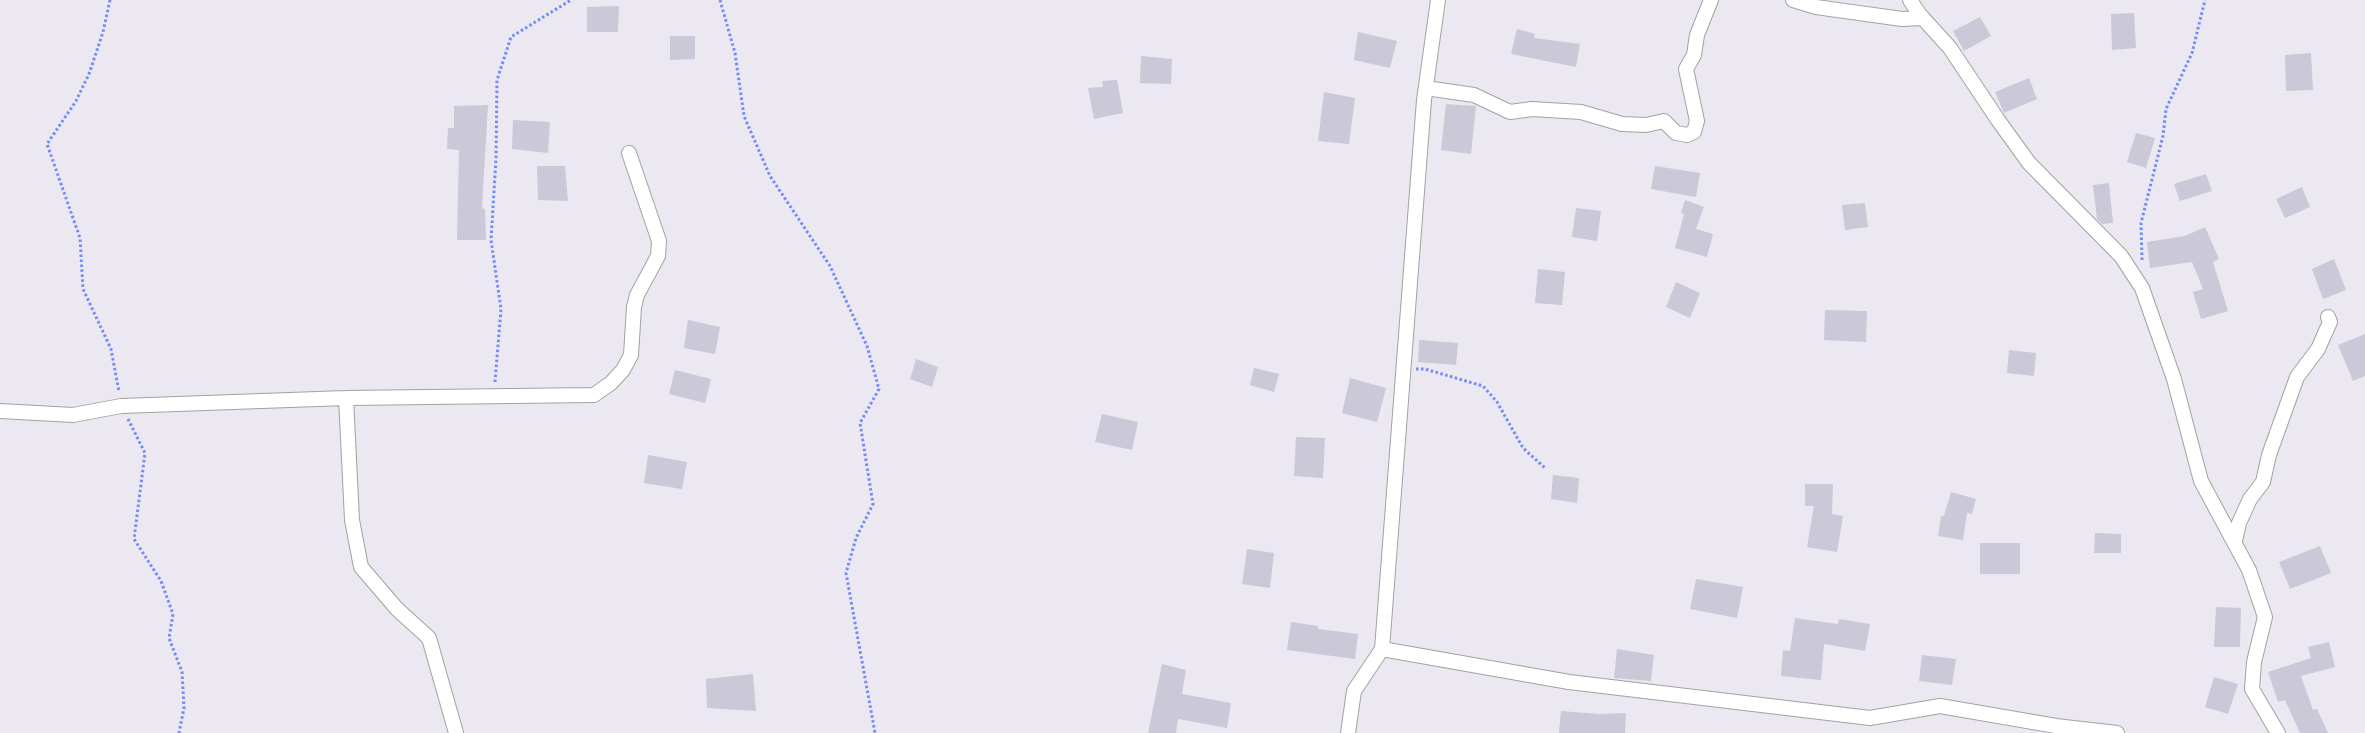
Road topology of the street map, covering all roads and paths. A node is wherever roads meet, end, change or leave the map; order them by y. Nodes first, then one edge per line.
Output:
1 (110, 0) edge
2 (571, 0) edge
3 (720, 0) edge
4 (1438, 0) edge
5 (1711, 0) edge
6 (1793, 0) edge
7 (1910, 0) edge
8 (2205, 0) edge
9 (1923, 18) junction
10 (1426, 88) junction
11 (629, 153) dead end
12 (2142, 288) junction
13 (2328, 317) dead end
14 (1403, 370) junction
15 (493, 397) junction
16 (346, 398) junction
17 (121, 406) junction
18 (0, 411) edge
19 (1545, 468) dead end
20 (2235, 541) junction
21 (1382, 649) junction
22 (179, 733) edge
23 (456, 733) edge
24 (875, 733) edge
25 (1348, 733) edge
26 (2117, 733) edge
27 (2278, 733) edge

1 - 17 path
2 - 15 path
3 - 24 path
4 - 10 street
5 - 10 street
6 - 9 street
7 - 9 street
8 - 12 path
9 - 12 street
10 - 14 street
11 - 15 street
12 - 20 street
13 - 20 street
14 - 19 path
14 - 21 street
15 - 16 street
16 - 17 street
16 - 23 street
17 - 18 street
17 - 22 path
20 - 27 street
21 - 25 street
21 - 26 street

